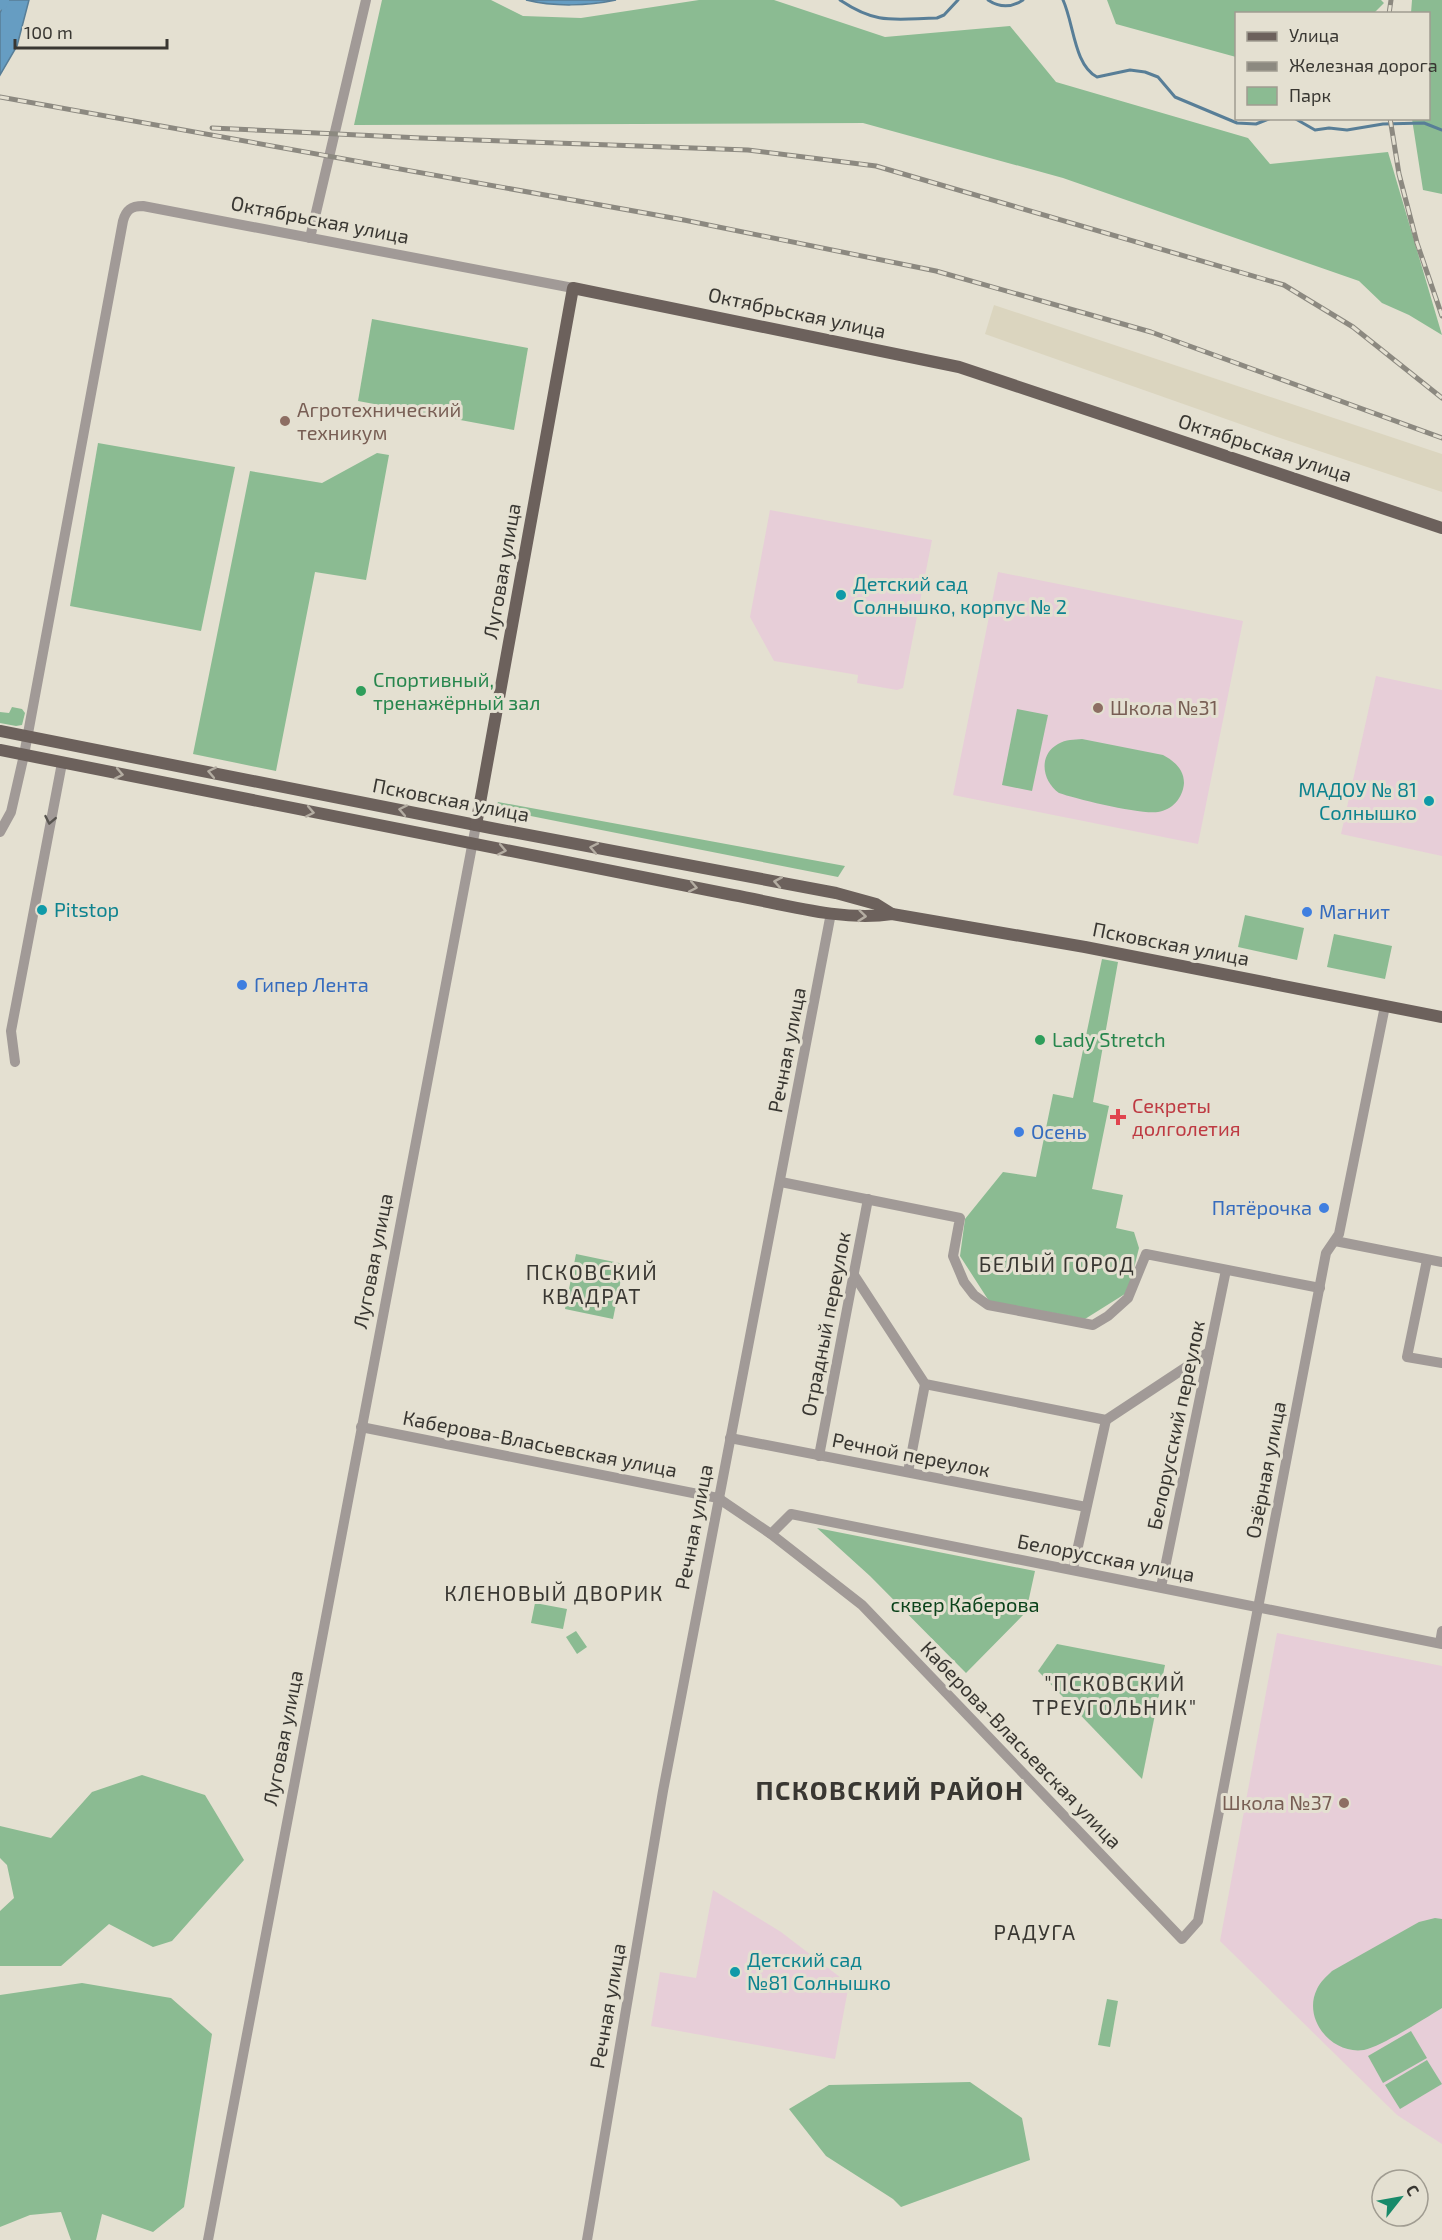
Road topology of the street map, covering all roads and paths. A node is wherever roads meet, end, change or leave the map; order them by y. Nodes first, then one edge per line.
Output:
1 (366, 0) edge
2 (310, 238) junction
3 (573, 288) junction
4 (1442, 528) edge
5 (0, 731) edge
6 (28, 736) junction
7 (0, 750) edge
8 (24, 755) junction
9 (62, 762) junction
10 (476, 825) junction
11 (0, 832) edge
12 (472, 844) junction
13 (739, 875) junction
14 (733, 895) junction
15 (831, 913) junction
16 (892, 914) junction
17 (1385, 1006) junction
18 (1442, 1017) edge
19 (15, 1062) dead end
20 (781, 1182) junction
21 (868, 1199) junction
22 (1335, 1241) junction
23 (1427, 1260) junction
24 (1442, 1262) edge
25 (1226, 1270) junction
26 (854, 1275) junction
27 (1320, 1288) junction
28 (1209, 1352) junction
29 (1442, 1363) edge
30 (925, 1384) junction
31 (1106, 1420) junction
32 (361, 1427) junction
33 (730, 1438) junction
34 (819, 1455) junction
35 (908, 1472) junction
36 (718, 1498) junction
37 (1086, 1507) junction
38 (771, 1534) junction
39 (1073, 1569) junction
40 (1161, 1587) junction
41 (1258, 1607) junction
42 (1442, 1631) edge
43 (1441, 1643) edge
44 (1182, 1939) joint
45 (208, 2240) edge
46 (587, 2240) edge

1 - 2 street
2 - 3 street, Октябрьская улица
2 - 6 street, Октябрьская улица
3 - 4 main road, Октябрьская улица
3 - 10 main road, Луговая улица
5 - 6 main road, Псковская улица
6 - 8 street
10 -> 6 main road, Псковская улица
7 - 8 main road, Псковская улица
8 - 9 main road, Псковская улица
8 - 11 street
9 -> 12 main road, Псковская улица
9 -> 19 street
10 - 12 street, Луговая улица
13 -> 10 main road, Псковская улица
12 -> 14 main road, Псковская улица
12 - 32 street, Луговая улица
13 - 14 main road
16 -> 13 main road, Псковская улица
14 - 15 main road, Псковская улица
15 -> 16 main road, Псковская улица
15 - 20 street, Речная улица
16 - 17 main road, Псковская улица
17 - 18 main road, Псковская улица
17 - 22 street, Озёрная улица
20 - 21 street
20 - 33 street, Речная улица
21 - 25 street
21 - 26 street, Отрадный переулок
22 - 23 street
22 - 27 street, Озёрная улица
23 - 24 street
23 - 29 street
25 - 27 street
25 - 28 street, Белорусский переулок
26 - 30 street
26 - 34 street, Отрадный переулок
27 - 41 street, Озёрная улица
28 - 31 street
28 - 40 street, Белорусский переулок
30 - 31 street
30 - 35 street
31 - 37 street
32 - 36 street, Каберова-Власьевская улица
32 - 45 street, Луговая улица
33 - 34 street, Речной переулок
33 - 36 street, Речная улица
34 - 35 street, Речной переулок
35 - 37 street, Речной переулок
36 - 38 street, Каберова-Власьевская улица
36 - 46 street, Речная улица
37 - 39 street
38 - 39 street, Белорусская улица
38 - 44 street, Каберова-Власьевская улица
39 - 40 street, Белорусская улица
40 - 41 street, Белорусская улица
41 - 43 street, Белорусская улица
41 - 44 street, Озёрная улица
42 - 43 street

